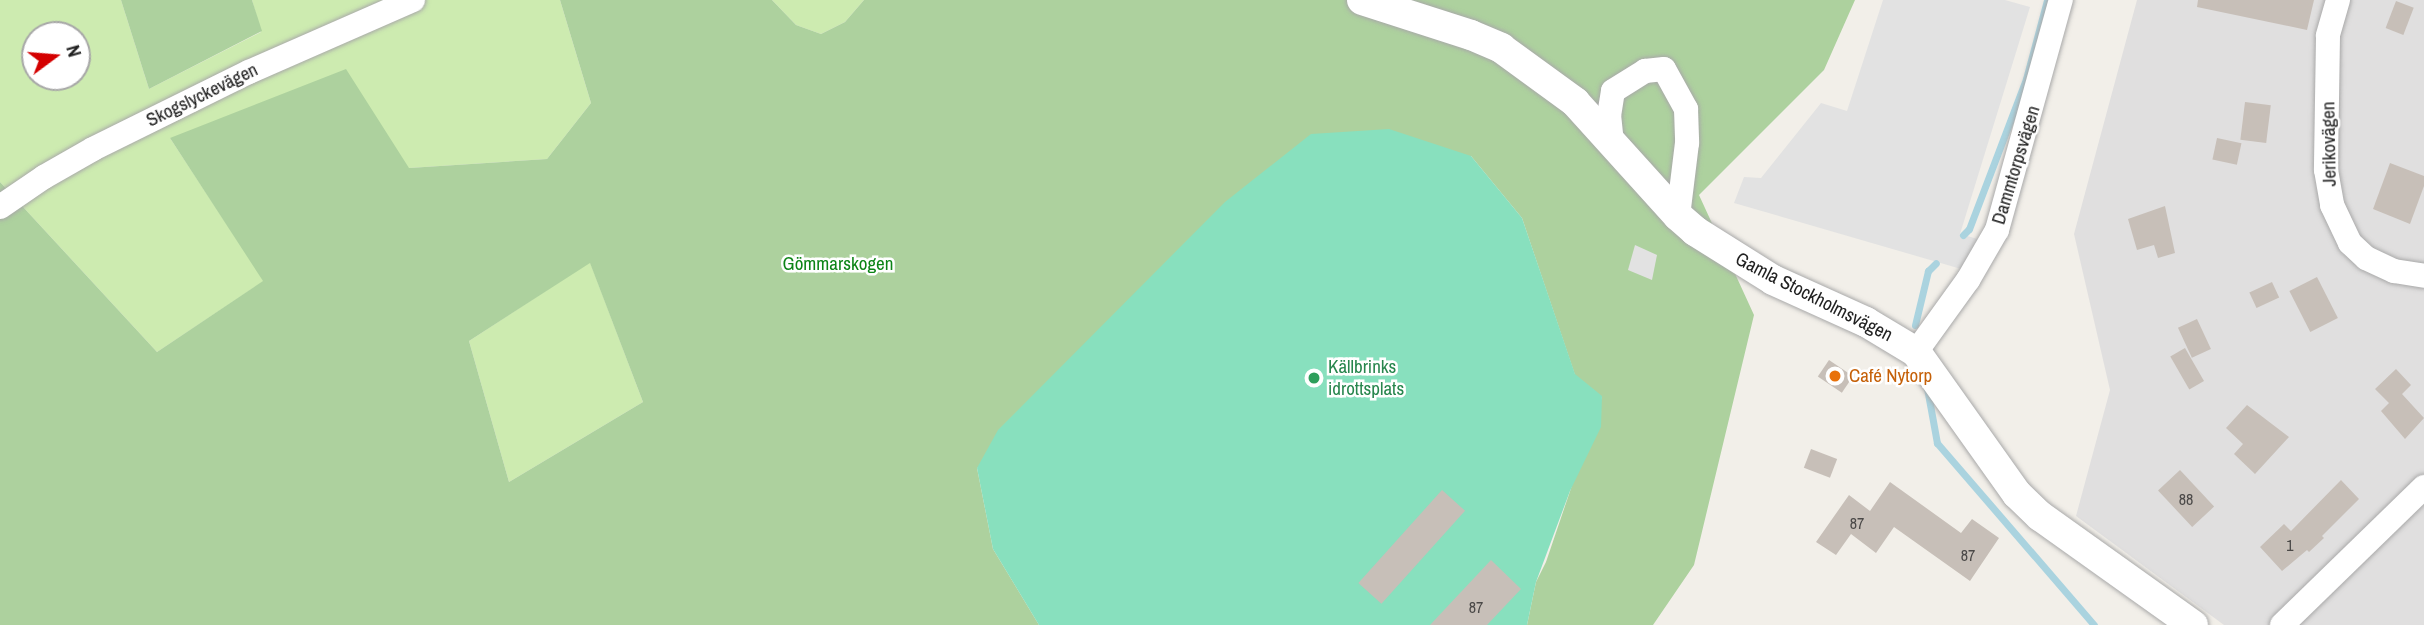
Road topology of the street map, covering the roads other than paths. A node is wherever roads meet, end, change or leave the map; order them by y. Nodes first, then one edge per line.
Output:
1 (413, 0) edge
2 (1362, 0) edge
3 (2061, 0) edge
4 (2339, 0) edge
5 (1612, 143) junction
6 (0, 207) edge
7 (1678, 216) junction
8 (2424, 276) edge
9 (1916, 352) junction
10 (2424, 487) edge
11 (2193, 625) edge
12 (2282, 625) edge

1 - 6 street, Skogslyckevägen
2 - 5 street, Gamla Stockholmsvägen
3 - 9 street, Dammtorpsvägen
4 - 8 street, Jerikovägen
5 - 7 street, Gamla Stockholmsvägen
5 - 7 street
7 - 9 street, Gamla Stockholmsvägen
9 - 11 street, Gamla Stockholmsvägen
10 - 12 street

